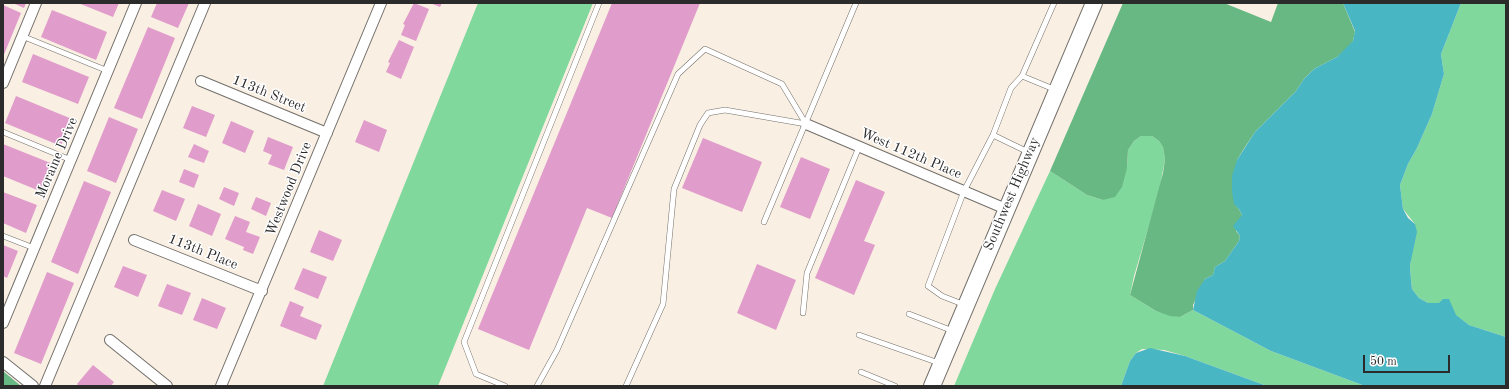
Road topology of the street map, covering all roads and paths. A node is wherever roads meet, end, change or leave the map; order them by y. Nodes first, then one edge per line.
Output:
1 (36, 3) edge
2 (136, 3) edge
3 (205, 3) edge
4 (381, 3) edge
5 (599, 3) edge
6 (856, 3) edge
7 (1054, 3) edge
8 (1094, 3) edge
9 (22, 36) junction
10 (108, 71) junction
11 (1022, 76) junction
12 (201, 81) dead end
13 (3, 83) edge
14 (1056, 90) junction
15 (806, 124) junction
16 (3, 132) edge
17 (327, 133) junction
18 (993, 135) junction
19 (859, 147) junction
20 (1030, 153) junction
21 (71, 160) junction
22 (964, 191) junction
23 (1006, 209) junction
24 (764, 222) dead end
25 (3, 236) edge
26 (134, 240) dead end
27 (34, 248) junction
28 (262, 291) junction
29 (966, 305) junction
30 (802, 313) dead end
31 (909, 314) dead end
32 (3, 323) edge
33 (955, 331) junction
34 (859, 335) dead end
35 (110, 340) dead end
36 (3, 362) edge
37 (941, 364) junction
38 (861, 372) dead end
39 (501, 385) edge
40 (32, 386) edge
41 (45, 386) edge
42 (167, 386) edge
43 (221, 386) edge
44 (537, 386) edge
45 (626, 386) edge
46 (895, 386) edge
47 (932, 386) edge

1 - 9 street
2 - 10 street, Moraine Drive
3 - 41 street
4 - 17 street, Westwood Drive
5 - 39 lane
6 - 15 lane
7 - 11 lane
8 - 14 main road, Southwest Highway
9 - 10 lane
9 - 13 street
10 - 21 street, Moraine Drive
11 - 14 lane
11 - 18 lane
12 - 17 street, 113th Street
14 - 20 main road, Southwest Highway
15 - 19 street, West 112th Place
15 - 24 lane
15 - 44 lane
15 - 45 lane
16 - 21 lane
17 - 28 street, Westwood Drive
18 - 20 lane
18 - 22 lane
19 - 22 street, West 112th Place
19 - 30 lane
20 - 23 main road, Southwest Highway
21 - 27 street, Moraine Drive
22 - 23 street, West 112th Place
22 - 29 lane
23 - 29 main road, Southwest Highway
25 - 27 lane
26 - 28 street, 113th Place
27 - 32 street, Moraine Drive
28 - 43 street, Westwood Drive
29 - 33 main road, Southwest Highway
31 - 33 lane
33 - 37 main road, Southwest Highway
34 - 37 lane
35 - 42 street
36 - 40 street
37 - 47 main road, Southwest Highway
38 - 46 lane

